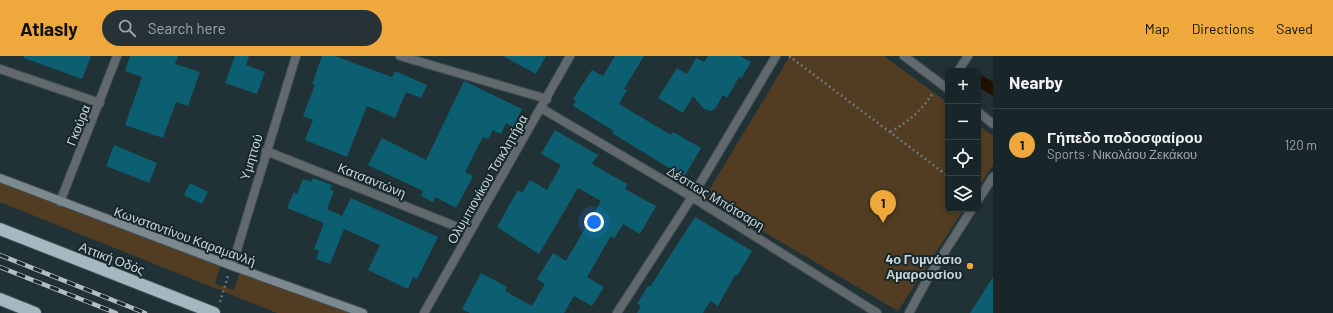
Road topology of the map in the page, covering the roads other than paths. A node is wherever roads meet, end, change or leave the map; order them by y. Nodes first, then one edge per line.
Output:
1 (117, 56) edge
2 (296, 56) edge
3 (400, 56) edge
4 (570, 56) edge
5 (776, 56) edge
6 (904, 56) edge
7 (968, 56) edge
8 (0, 68) edge
9 (960, 68) edge
10 (945, 86) edge
11 (546, 99) junction
12 (100, 103) junction
13 (541, 108) junction
14 (981, 114) edge
15 (993, 124) edge
16 (266, 151) junction
17 (993, 177) edge
18 (0, 178) edge
19 (981, 195) edge
20 (692, 197) junction
21 (60, 202) junction
22 (970, 212) edge
23 (0, 229) edge
24 (470, 232) junction
25 (232, 266) junction
26 (0, 299) edge
27 (35, 313) edge
28 (214, 313) edge
29 (363, 313) edge
30 (424, 313) edge
31 (617, 313) edge
32 (876, 313) edge
33 (909, 313) edge

1 - 12 street, Γκούρα
2 - 16 street, Υμηττού
3 - 11 street
4 - 11 street, Ολυμπιονίκου Τσικλητήρα
5 - 20 street
6 - 10 street
7 - 9 street
8 - 12 street
11 - 13 street, Ολυμπιονίκου Τσικλητήρα
12 - 21 street, Γκούρα
13 - 20 street, Δέσπως Μπότσαρη
13 - 24 street, Ολυμπιονίκου Τσικλητήρα
14 - 15 street
16 - 24 street, Κατσαντώνη
16 - 25 street, Υμηττού
17 - 19 street
18 - 21 street, Κωνσταντίνου Καραμανλή
20 - 31 street
20 - 32 street, Δέσπως Μπότσαρη
21 - 25 street, Κωνσταντίνου Καραμανλή
22 - 33 street
23 - 28 highway, Αττική Οδός
24 - 30 street, Ολυμπιονίκου Τσικλητήρα
25 - 29 street, Κωνσταντίνου Καραμανλή
26 - 27 highway

